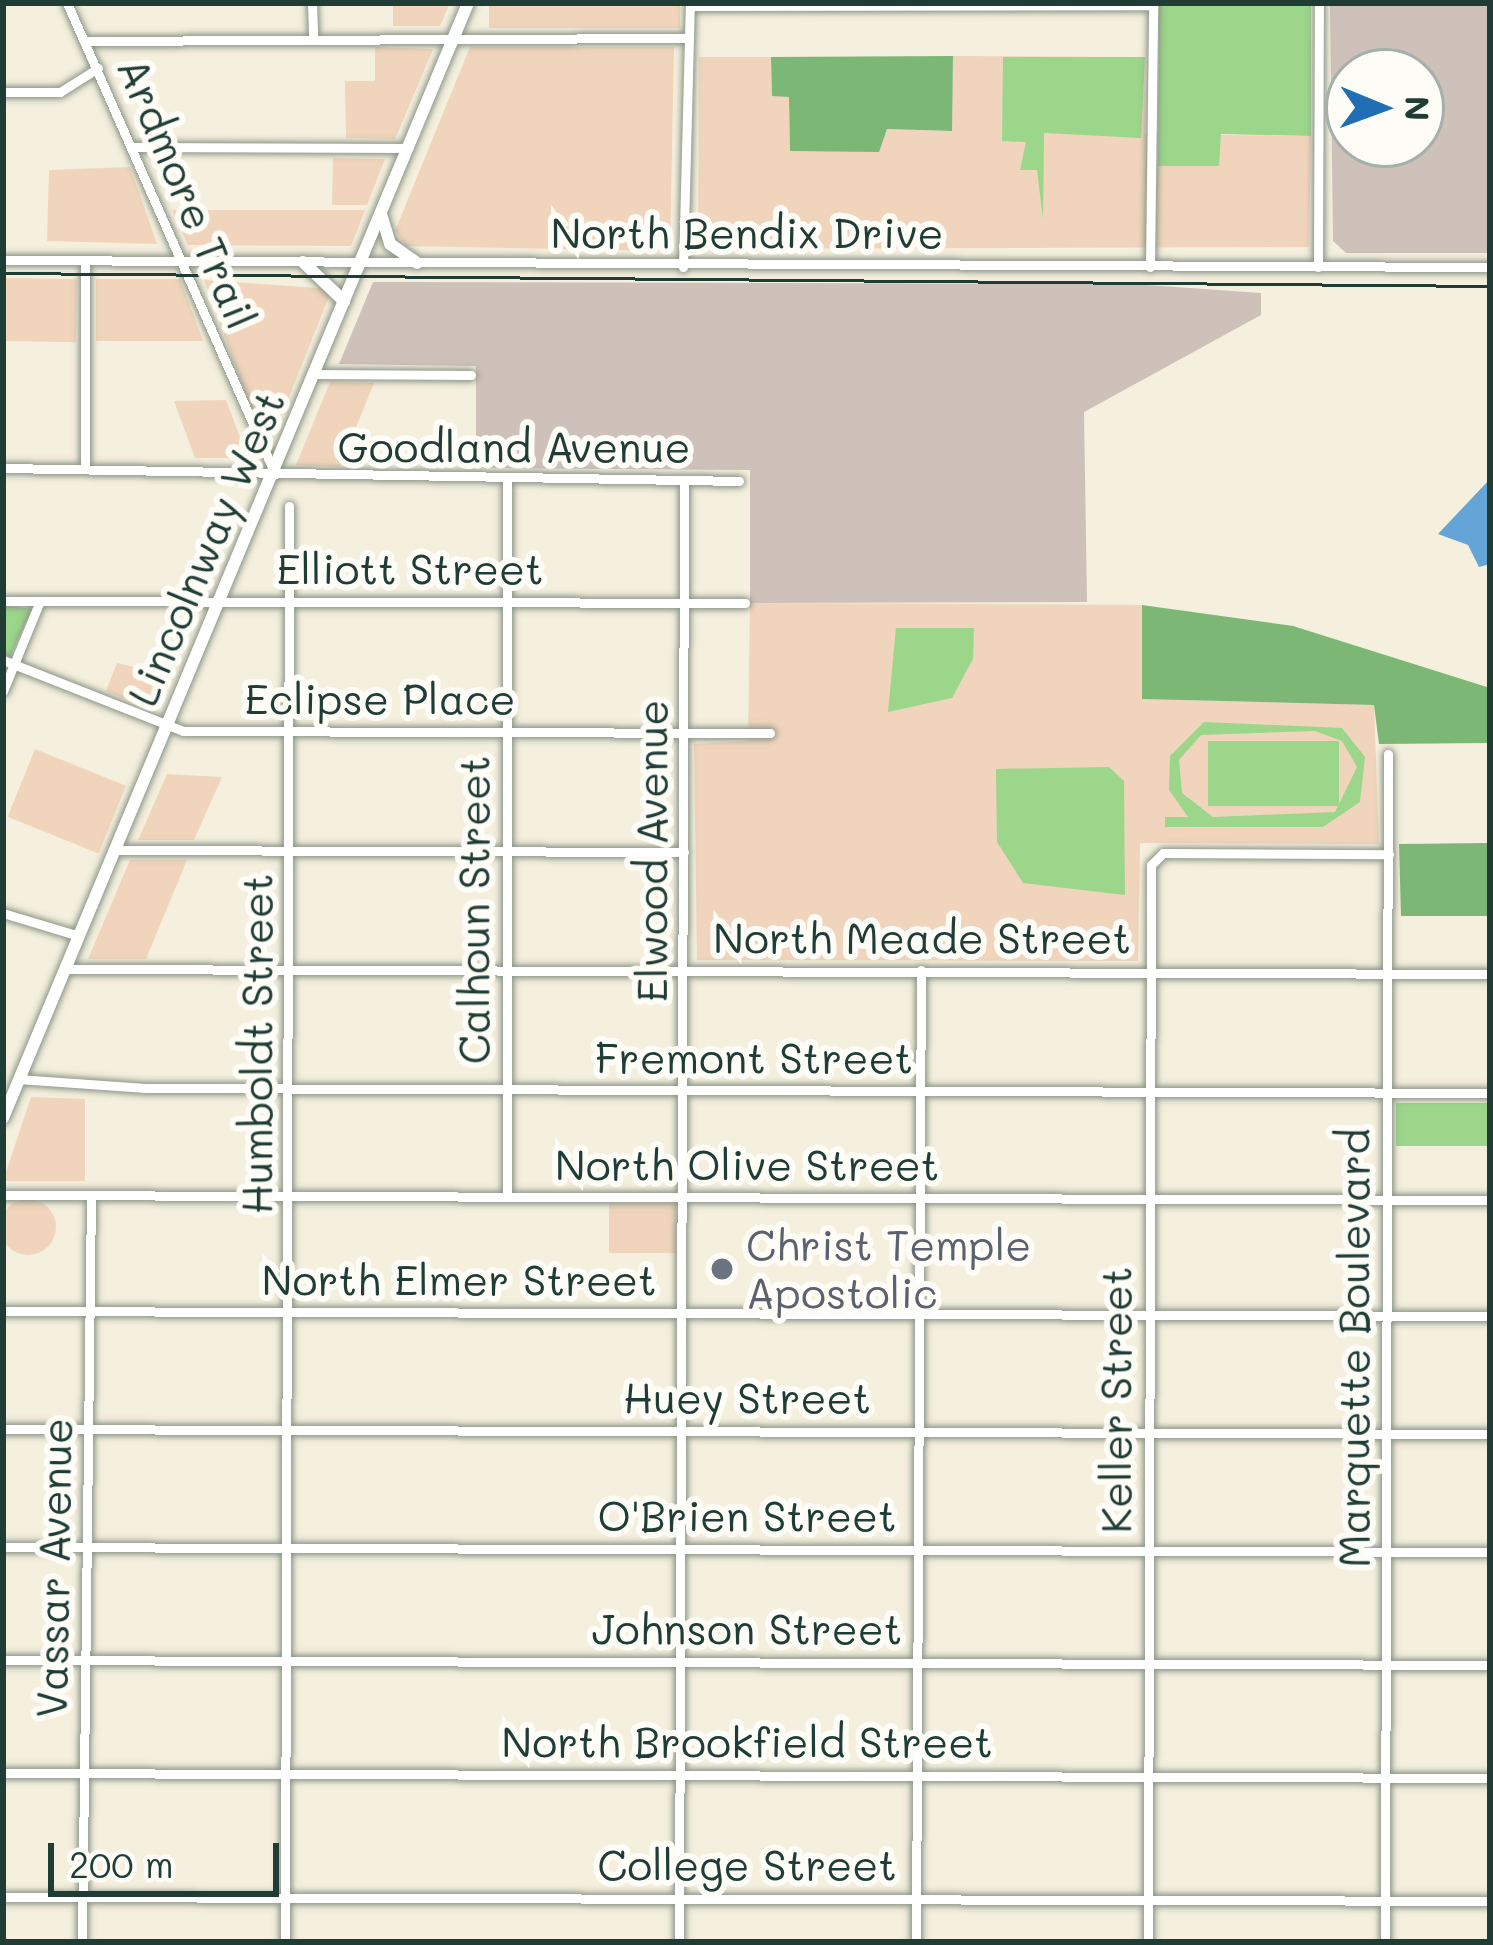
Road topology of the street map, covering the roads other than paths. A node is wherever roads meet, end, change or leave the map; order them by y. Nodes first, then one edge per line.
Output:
1 (68, 3) edge
2 (312, 3) edge
3 (467, 3) edge
4 (1319, 3) edge
5 (690, 4) edge
6 (1153, 4) edge
7 (313, 36) junction
8 (453, 38) junction
9 (688, 38) junction
10 (85, 41) junction
11 (98, 68) junction
12 (3, 92) edge
13 (134, 148) junction
14 (408, 148) junction
15 (381, 213) junction
16 (3, 260) edge
17 (85, 260) junction
18 (183, 261) junction
19 (303, 262) junction
20 (360, 263) junction
21 (417, 263) junction
22 (683, 267) junction
23 (1150, 267) junction
24 (1318, 267) junction
25 (1490, 267) edge
26 (345, 302) junction
27 (315, 374) junction
28 (471, 375) dead end
29 (3, 468) edge
30 (85, 468) junction
31 (274, 474) junction
32 (507, 480) junction
33 (684, 481) junction
34 (739, 481) dead end
35 (290, 506) dead end
36 (3, 601) edge
37 (40, 601) junction
38 (290, 601) junction
39 (218, 602) junction
40 (507, 602) junction
41 (684, 603) junction
42 (745, 603) dead end
43 (8, 662) edge
44 (3, 691) edge
45 (166, 727) junction
46 (290, 731) junction
47 (507, 732) junction
48 (684, 732) junction
49 (770, 733) dead end
50 (1388, 754) dead end
51 (115, 850) junction
52 (290, 851) junction
53 (507, 852) junction
54 (684, 852) junction
55 (1389, 854) junction
56 (3, 913) edge
57 (79, 936) junction
58 (66, 969) junction
59 (921, 970) junction
60 (289, 971) junction
61 (684, 971) junction
62 (507, 972) junction
63 (1149, 972) junction
64 (1388, 974) junction
65 (1490, 974) edge
66 (19, 1078) junction
67 (289, 1088) junction
68 (507, 1089) junction
69 (685, 1090) junction
70 (920, 1091) junction
71 (1149, 1092) junction
72 (1388, 1093) junction
73 (1490, 1093) edge
74 (3, 1118) edge
75 (3, 1196) edge
76 (91, 1196) junction
77 (289, 1196) junction
78 (507, 1197) junction
79 (685, 1197) junction
80 (921, 1198) junction
81 (1149, 1199) junction
82 (1387, 1200) junction
83 (1490, 1200) edge
84 (3, 1311) edge
85 (91, 1311) junction
86 (289, 1312) junction
87 (683, 1314) junction
88 (921, 1314) junction
89 (1149, 1315) junction
90 (1386, 1316) junction
91 (1490, 1316) edge
92 (3, 1429) edge
93 (90, 1429) junction
94 (290, 1430) junction
95 (682, 1432) junction
96 (920, 1432) junction
97 (1149, 1433) junction
98 (1387, 1434) junction
99 (1490, 1434) edge
100 (3, 1547) edge
101 (88, 1547) junction
102 (288, 1548) junction
103 (681, 1549) junction
104 (920, 1549) junction
105 (1148, 1551) junction
106 (1386, 1552) junction
107 (1490, 1552) edge
108 (3, 1660) edge
109 (85, 1660) junction
110 (287, 1661) junction
111 (681, 1661) junction
112 (919, 1663) junction
113 (1149, 1664) junction
114 (1386, 1665) junction
115 (1490, 1665) edge
116 (3, 1773) edge
117 (83, 1774) junction
118 (286, 1774) junction
119 (681, 1774) junction
120 (917, 1776) junction
121 (1149, 1777) junction
122 (1386, 1778) junction
123 (1490, 1778) edge
124 (3, 1897) edge
125 (82, 1897) junction
126 (286, 1897) junction
127 (680, 1898) junction
128 (917, 1899) junction
129 (1148, 1900) junction
130 (1384, 1901) junction
131 (1490, 1901) edge
132 (82, 1942) edge
133 (285, 1942) edge
134 (680, 1942) edge
135 (916, 1942) edge
136 (1148, 1942) edge
137 (1384, 1942) edge

1 - 10 street, Ardmore Trail
2 - 7 street
3 - 8 main road, Lincolnway West
4 - 24 street
5 - 6 street
5 - 9 street
6 - 23 street
7 - 8 street
7 - 10 street
8 - 9 street
8 - 14 main road, Lincolnway West
9 - 22 street
10 - 11 street, Ardmore Trail
11 - 12 street
11 - 13 street, Ardmore Trail
13 - 14 street
13 - 18 street, Ardmore Trail
14 - 15 main road, Lincolnway West
15 - 20 main road, Lincolnway West
15 - 21 main road
16 - 17 street, North Bendix Drive
17 - 18 street, North Bendix Drive
17 - 30 street
18 - 19 street, North Bendix Drive
18 - 31 street, Ardmore Trail
19 - 20 street, North Bendix Drive
19 - 26 main road
20 - 21 street, North Bendix Drive
20 - 26 main road, Lincolnway West
21 - 22 street, North Bendix Drive
22 - 23 street, North Bendix Drive
23 - 24 street, North Bendix Drive
24 - 25 street, North Bendix Drive
26 - 27 main road, Lincolnway West
27 - 28 street
27 - 31 main road, Lincolnway West
29 - 30 street, Goodland Avenue
30 - 31 street, Goodland Avenue
31 - 32 street, Goodland Avenue
31 - 39 main road, Lincolnway West
32 - 33 street, Goodland Avenue
32 - 40 street, Calhoun Street
33 - 34 street, Goodland Avenue
33 - 41 street, Elwood Avenue
35 - 38 street, Humboldt Street
36 - 37 street, Elliott Street
37 - 39 street, Elliott Street
37 - 43 street
38 - 39 street, Elliott Street
38 - 40 street, Elliott Street
38 - 46 street, Humboldt Street
39 - 45 main road, Lincolnway West
40 - 41 street, Elliott Street
40 - 47 street, Calhoun Street
41 - 42 street, Elliott Street
41 - 48 street, Elwood Avenue
43 - 44 street
43 - 45 street, Eclipse Place
45 - 46 street, Eclipse Place
45 - 51 main road, Lincolnway West
46 - 47 street, Eclipse Place
46 - 52 street, Humboldt Street
47 - 48 street, Eclipse Place
47 - 53 street, Calhoun Street
48 - 49 street, Eclipse Place
48 - 54 street, Elwood Avenue
50 - 55 street, Marquette Boulevard
51 - 52 street
51 - 57 main road, Lincolnway West
52 - 53 street
52 - 60 street, Humboldt Street
53 - 54 street
53 - 62 street, Calhoun Street
54 - 61 street, Elwood Avenue
55 - 63 street, Keller Street
55 - 64 street, Marquette Boulevard
56 - 57 street
57 - 58 main road, Lincolnway West
58 - 60 street, North Meade Street
58 - 66 main road, Lincolnway West
59 - 61 street, North Meade Street
59 - 63 street, North Meade Street
59 - 70 street
60 - 62 street, North Meade Street
60 - 67 street, Humboldt Street
61 - 62 street, North Meade Street
61 - 69 street, Elwood Avenue
62 - 68 street, Calhoun Street
63 - 64 street, North Meade Street
63 - 71 street, Keller Street
64 - 65 street, North Meade Street
64 - 72 street, Marquette Boulevard
66 - 67 street, Fremont Street
66 - 74 main road, Lincolnway West
67 - 68 street, Fremont Street
67 - 77 street, Humboldt Street
68 - 69 street, Fremont Street
68 - 78 street, Calhoun Street
69 - 70 street, Fremont Street
69 - 79 street, Elwood Avenue
70 - 71 street, Fremont Street
70 - 80 street
71 - 72 street, Fremont Street
71 - 81 street, Keller Street
72 - 73 street, Fremont Street
72 - 82 street, Marquette Boulevard
75 - 76 street, North Olive Street
76 - 77 street, North Olive Street
76 - 85 street, Vassar Avenue
77 - 78 street, North Olive Street
77 - 86 street, Humboldt Street
78 - 79 street, North Olive Street
79 - 80 street, North Olive Street
79 - 87 street, Elwood Avenue
80 - 81 street, North Olive Street
80 - 88 street
81 - 82 street, North Olive Street
81 - 89 street, Keller Street
82 - 83 street, North Olive Street
82 - 90 street, Marquette Boulevard
84 - 85 street, North Elmer Street
85 - 86 street, North Elmer Street
85 - 93 street, Vassar Avenue
86 - 87 street, North Elmer Street
86 - 94 street, Humboldt Street
87 - 88 street, North Elmer Street
87 - 95 street, Elwood Avenue
88 - 89 street, North Elmer Street
88 - 96 street
89 - 90 street, North Elmer Street
89 - 97 street, Keller Street
90 - 91 street, North Elmer Street
90 - 98 street, Marquette Boulevard
92 - 93 street, Huey Street
93 - 94 street, Huey Street
93 - 101 street, Vassar Avenue
94 - 95 street, Huey Street
94 - 102 street, Humboldt Street
95 - 96 street, Huey Street
95 - 103 street, Elwood Avenue
96 - 97 street, Huey Street
96 - 104 street
97 - 98 street, Huey Street
97 - 105 street, Keller Street
98 - 99 street, Huey Street
98 - 106 street, Marquette Boulevard
100 - 101 street, O'Brien Street
101 - 102 street, O'Brien Street
101 - 109 street, Vassar Avenue
102 - 103 street, O'Brien Street
102 - 110 street, Humboldt Street
103 - 104 street, O'Brien Street
103 - 111 street, Elwood Avenue
104 - 105 street, O'Brien Street
104 - 112 street
105 - 106 street, O'Brien Street
105 - 113 street, Keller Street
106 - 107 street, O'Brien Street
106 - 114 street, Marquette Boulevard
108 - 109 street, Johnson Street
109 - 110 street, Johnson Street
109 - 117 street, Vassar Avenue
110 - 111 street, Johnson Street
110 - 118 street, Humboldt Street
111 - 112 street, Johnson Street
111 - 119 street, Elwood Avenue
112 - 113 street, Johnson Street
112 - 120 street
113 - 114 street, Johnson Street
113 - 121 street, Keller Street
114 - 115 street, Johnson Street
114 - 122 street, Marquette Boulevard
116 - 117 street, North Brookfield Street
117 - 118 street, North Brookfield Street
117 - 125 street, Vassar Avenue
118 - 119 street, North Brookfield Street
118 - 126 street, Humboldt Street
119 - 120 street, North Brookfield Street
119 - 127 street, Elwood Avenue
120 - 121 street, North Brookfield Street
120 - 128 street
121 - 122 street, North Brookfield Street
121 - 129 street, Keller Street
122 - 123 street, North Brookfield Street
122 - 130 street, Marquette Boulevard
124 - 125 street, College Street
125 - 126 street, College Street
125 - 132 street, Vassar Avenue
126 - 127 street, College Street
126 - 133 street, Humboldt Street
127 - 128 street, College Street
127 - 134 street, Elwood Avenue
128 - 129 street, College Street
128 - 135 street
129 - 130 street, College Street
129 - 136 street, Keller Street
130 - 131 street, College Street
130 - 137 street, Marquette Boulevard

